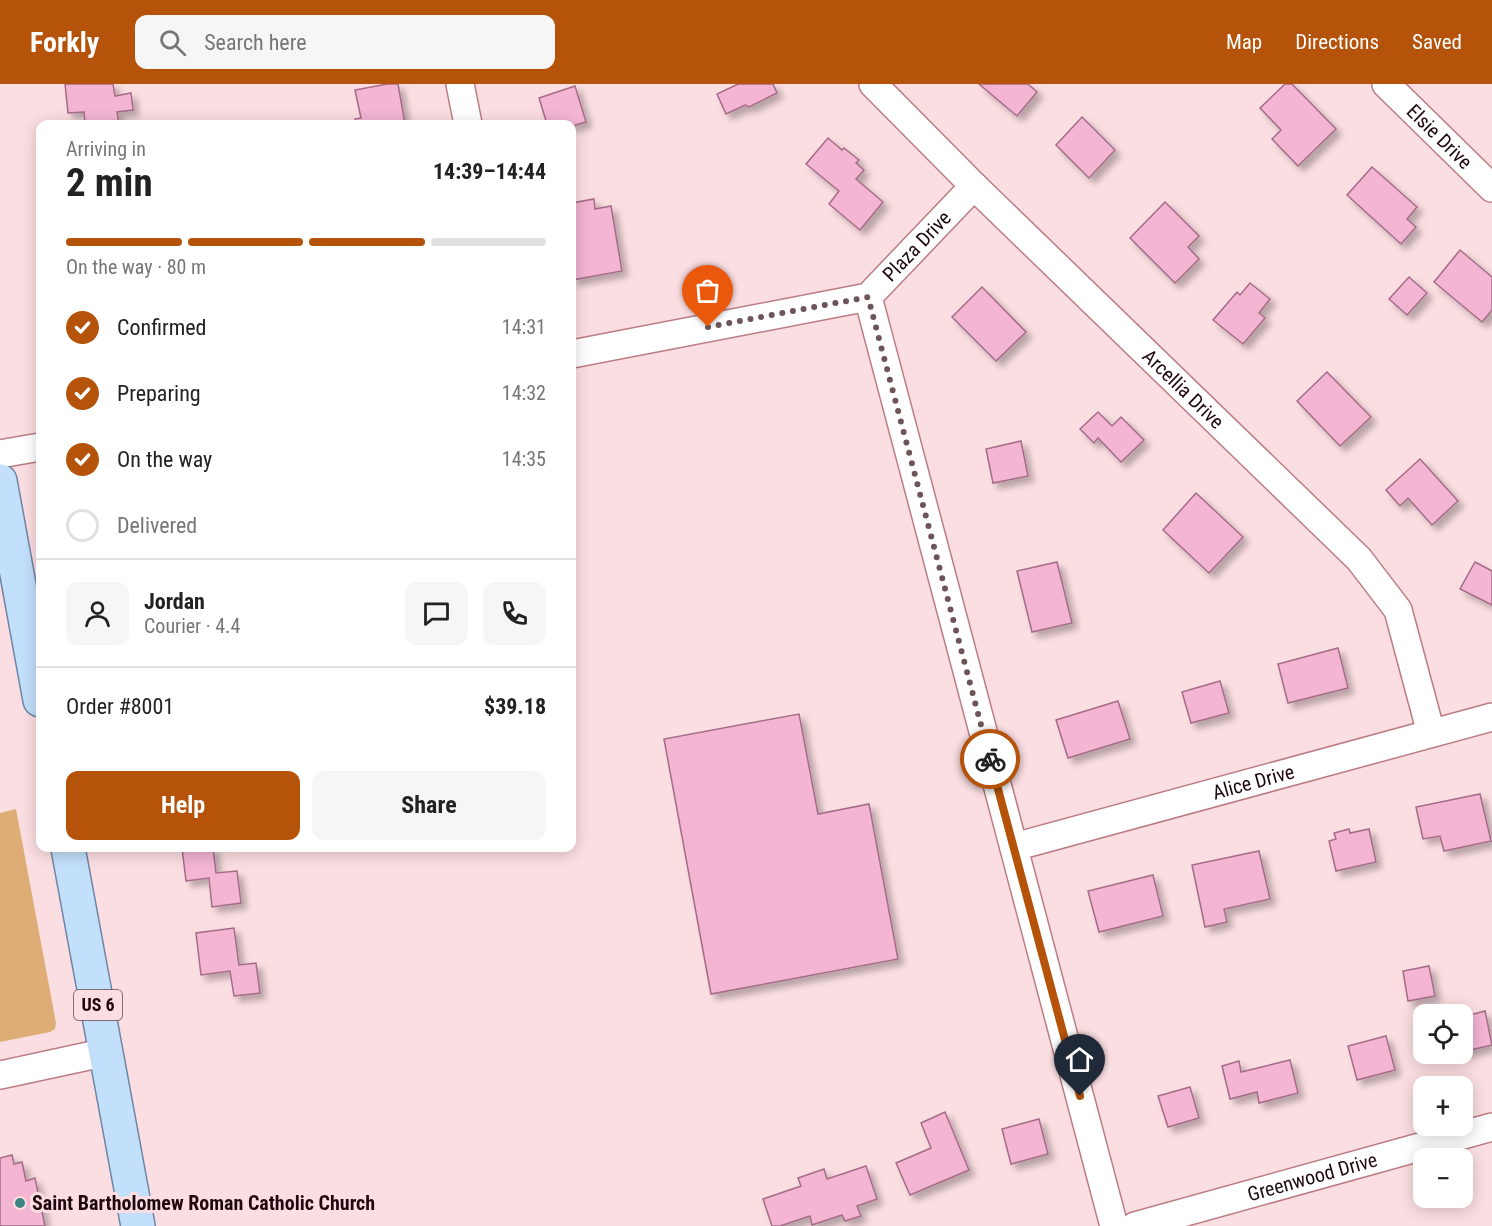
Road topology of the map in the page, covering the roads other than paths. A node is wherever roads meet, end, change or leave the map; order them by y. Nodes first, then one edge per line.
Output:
1 (460, 84) edge
2 (873, 84) edge
3 (1386, 84) edge
4 (467, 120) edge
5 (974, 186) junction
6 (1492, 188) edge
7 (868, 297) junction
8 (576, 353) edge
9 (36, 448) edge
10 (0, 454) edge
11 (0, 481) edge
12 (10, 594) edge
13 (36, 686) edge
14 (1492, 717) edge
15 (1431, 733) junction
16 (1014, 847) junction
17 (69, 852) edge
18 (107, 1052) junction
19 (0, 1075) edge
20 (1492, 1128) edge
21 (138, 1226) edge
22 (1114, 1226) edge
23 (1135, 1226) edge

1 - 4 street
2 - 5 street, Arcellia Drive
3 - 6 street, Elsie Drive
5 - 7 street, Plaza Drive
5 - 15 street, Arcellia Drive
7 - 8 street, Plaza Drive
7 - 16 street
9 - 10 street
11 - 12 main road
12 - 13 main road
14 - 15 street, Alice Drive
15 - 16 street, Alice Drive
16 - 22 street
17 - 18 main road, US 6
18 - 19 street
18 - 21 main road, US 6
20 - 23 street, Greenwood Drive

